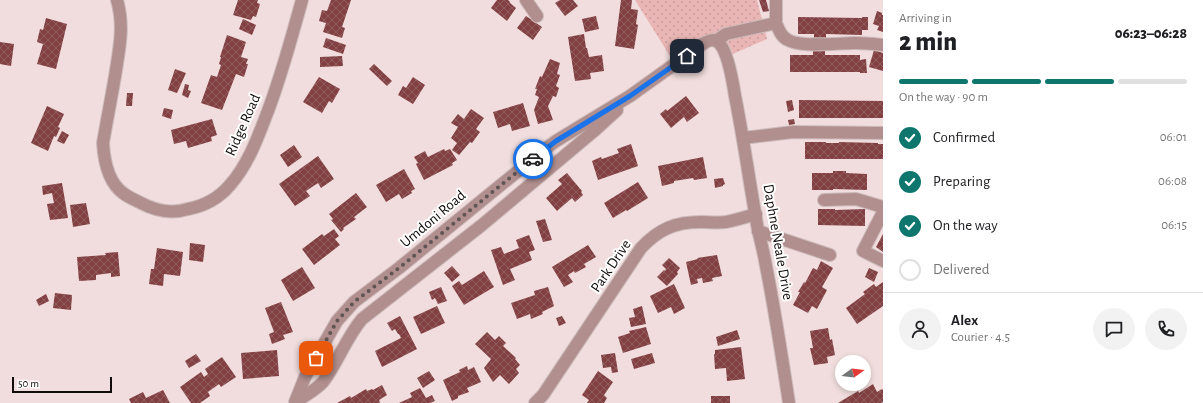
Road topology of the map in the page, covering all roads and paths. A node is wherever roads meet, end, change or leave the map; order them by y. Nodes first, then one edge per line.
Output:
1 (118, 0) edge
2 (302, 0) edge
3 (526, 0) edge
4 (776, 0) edge
5 (537, 16) dead end
6 (776, 23) junction
7 (716, 40) junction
8 (883, 45) edge
9 (630, 96) junction
10 (883, 133) edge
11 (743, 138) junction
12 (824, 200) dead end
13 (883, 207) edge
14 (883, 212) edge
15 (756, 214) junction
16 (758, 231) junction
17 (830, 255) dead end
18 (883, 261) edge
19 (295, 403) edge
20 (536, 403) edge
21 (789, 403) edge

1 - 2 street, Ridge Road
3 - 5 street
4 - 6 street
6 - 7 street, Umdoni Road
6 - 8 street
7 - 9 street, Umdoni Road
7 - 11 street, Daphne Neale Drive
9 - 19 street, Umdoni Road
9 - 19 street, Umdoni Road
10 - 11 street
11 - 15 street, Daphne Neale Drive
12 - 13 street
14 - 18 street
15 - 16 street, Daphne Neale Drive
15 - 20 street, Park Drive
16 - 17 street
16 - 21 street, Daphne Neale Drive

